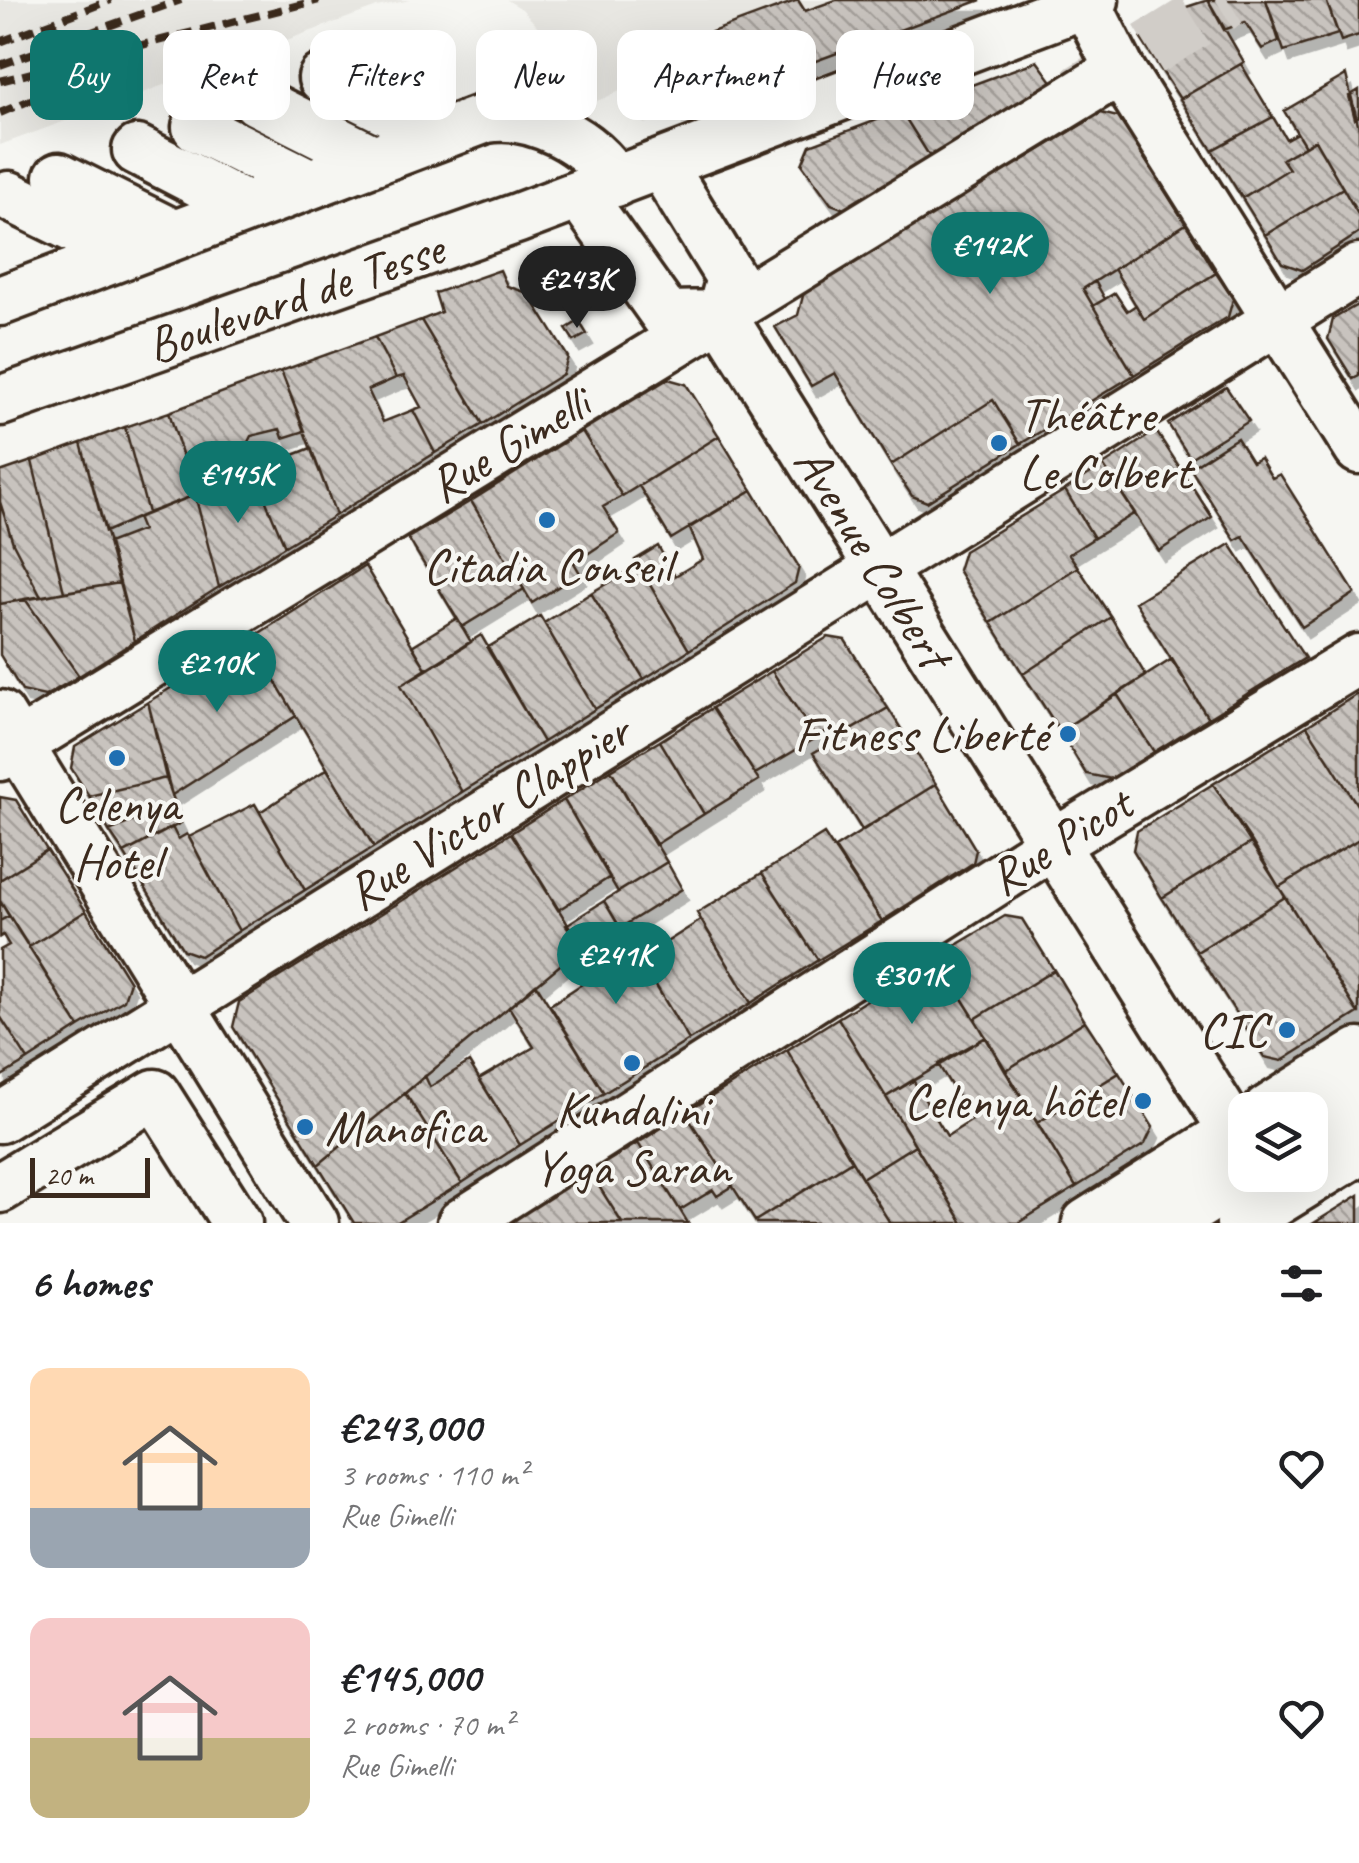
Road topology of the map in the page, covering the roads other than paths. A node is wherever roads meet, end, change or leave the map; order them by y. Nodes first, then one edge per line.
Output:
1 (1091, 1) edge
2 (1120, 70) junction
3 (212, 121) junction
4 (661, 164) junction
5 (324, 178) junction
6 (598, 188) junction
7 (4, 212) edge
8 (1359, 269) edge
9 (37, 281) edge
10 (721, 315) junction
11 (1279, 318) junction
12 (0, 401) edge
13 (1359, 449) edge
14 (878, 566) junction
15 (1359, 659) edge
16 (6, 738) edge
17 (1054, 842) junction
18 (178, 1007) junction
19 (1359, 1054) edge
20 (1308, 1092) edge
21 (1359, 1100) edge
22 (1228, 1108) edge
23 (0, 1118) edge
24 (1328, 1119) edge
25 (1228, 1147) edge
26 (1359, 1150) edge
27 (1228, 1156) edge
28 (0, 1188) edge
29 (237, 1223) edge
30 (314, 1223) edge
31 (462, 1223) edge
32 (1087, 1223) edge
33 (1162, 1223) edge
34 (1241, 1223) edge

1 - 2 street
1 - 4 street, Boulevard de Tesse
2 - 10 street, Rue Gimelli
2 - 11 street
3 - 5 street
3 - 5 street
3 - 5 street
3 - 5 street
3 - 5 street
4 - 6 street, Boulevard de Tesse
4 - 10 street
5 - 6 street
5 - 9 street
6 - 10 street
6 - 12 street, Boulevard de Tesse
7 - 9 street
8 - 11 street, Rue Victor Clappier
10 - 14 street, Avenue Colbert
10 - 16 street, Rue Gimelli
11 - 13 street
11 - 14 street, Rue Victor Clappier
14 - 17 street, Avenue Colbert
14 - 18 street, Rue Victor Clappier
15 - 17 street, Rue Picot
16 - 18 street
17 - 22 street, Avenue Colbert
17 - 31 street, Rue Picot
18 - 23 street, Rue Victor Clappier
18 - 30 street
19 - 20 street
21 - 24 main road
25 - 32 street
26 - 34 street
27 - 33 main road
28 - 29 street

